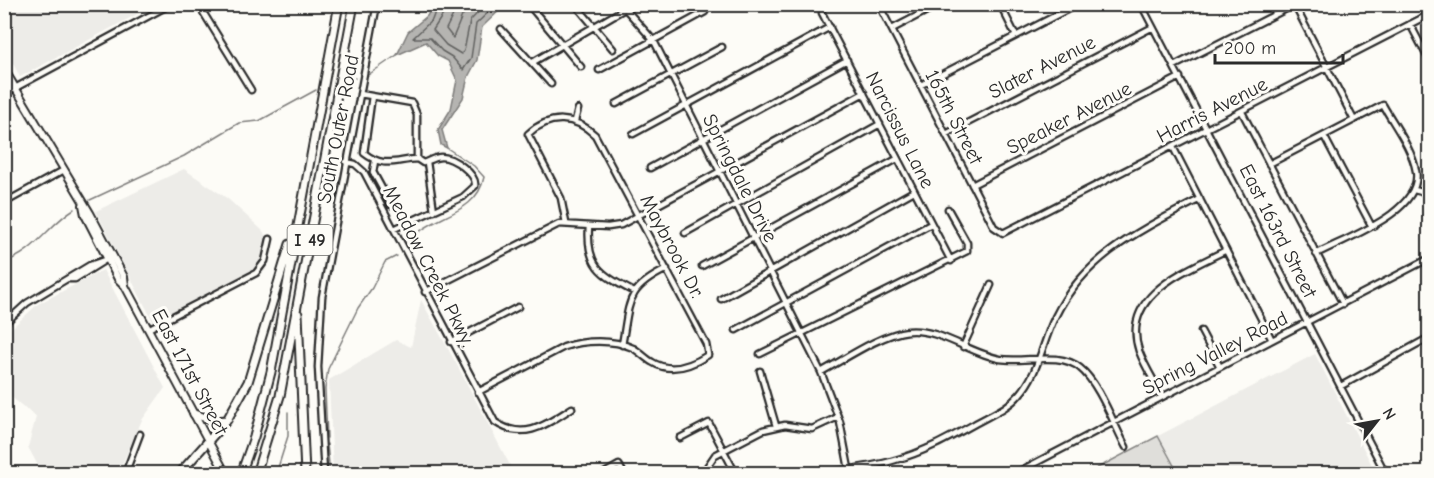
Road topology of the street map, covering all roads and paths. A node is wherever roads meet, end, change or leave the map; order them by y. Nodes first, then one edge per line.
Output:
1 (171, 4) edge
2 (198, 4) edge
3 (339, 4) edge
4 (354, 4) edge
5 (377, 4) edge
6 (528, 4) edge
7 (575, 4) edge
8 (621, 4) edge
9 (940, 4) edge
10 (1000, 4) edge
11 (1078, 4) edge
12 (879, 5) edge
13 (1141, 5) edge
14 (1295, 5) edge
15 (626, 8) junction
16 (705, 12) dead end
17 (822, 12) dead end
18 (1430, 14) edge
19 (1410, 24) junction
20 (594, 26) junction
21 (830, 27) junction
22 (1153, 27) junction
23 (501, 29) dead end
24 (892, 29) junction
25 (1016, 36) junction
26 (654, 40) junction
27 (562, 45) junction
28 (722, 47) dead end
29 (613, 49) dead end
30 (847, 60) junction
31 (533, 62) junction
32 (1430, 62) edge
33 (1174, 66) junction
34 (581, 67) dead end
35 (1327, 68) junction
36 (4, 69) edge
37 (599, 70) dead end
38 (671, 74) junction
39 (1180, 77) junction
40 (551, 84) dead end
41 (921, 85) junction
42 (16, 88) junction
43 (251, 90) dead end
44 (864, 93) junction
45 (4, 94) edge
46 (360, 94) junction
47 (372, 96) junction
48 (616, 104) dead end
49 (686, 105) junction
50 (578, 109) dead end
51 (1242, 111) junction
52 (1354, 120) junction
53 (575, 121) junction
54 (880, 124) junction
55 (1208, 128) junction
56 (633, 134) dead end
57 (946, 134) junction
58 (314, 136) junction
59 (1324, 136) junction
60 (704, 139) junction
61 (1173, 147) junction
62 (417, 159) junction
63 (897, 159) junction
64 (375, 160) junction
65 (346, 162) junction
66 (427, 162) junction
67 (1269, 164) junction
68 (650, 168) dead end
69 (64, 170) junction
70 (720, 171) junction
71 (972, 185) junction
72 (1414, 190) junction
73 (914, 191) junction
74 (1430, 194) edge
75 (1200, 199) junction
76 (4, 203) edge
77 (736, 204) junction
78 (83, 205) junction
79 (391, 205) dead end
80 (948, 209) dead end
81 (434, 211) junction
82 (639, 216) junction
83 (566, 223) junction
84 (932, 224) junction
85 (1371, 225) junction
86 (589, 226) junction
87 (394, 230) junction
88 (1008, 231) joint
89 (685, 233) dead end
90 (270, 238) dead end
91 (753, 238) junction
92 (1227, 250) junction
93 (1316, 254) junction
94 (110, 258) junction
95 (1430, 258) edge
96 (951, 261) junction
97 (702, 266) dead end
98 (667, 269) junction
99 (770, 272) junction
100 (991, 285) dead end
101 (425, 292) junction
102 (634, 292) junction
103 (721, 299) dead end
104 (786, 303) junction
105 (297, 304) junction
106 (1343, 304) junction
107 (518, 307) dead end
108 (1308, 322) junction
109 (4, 324) edge
110 (148, 329) junction
111 (736, 330) dead end
112 (1201, 331) dead end
113 (802, 333) junction
114 (1430, 337) edge
115 (1272, 340) junction
116 (451, 342) junction
117 (622, 345) junction
118 (963, 347) junction
119 (760, 354) dead end
120 (1039, 360) junction
121 (1220, 367) junction
122 (760, 371) dead end
123 (821, 372) junction
124 (1341, 386) junction
125 (478, 392) junction
126 (1162, 396) junction
127 (572, 408) dead end
128 (194, 414) junction
129 (838, 417) junction
130 (227, 420) junction
131 (1113, 422) junction
132 (776, 426) junction
133 (140, 434) dead end
134 (680, 438) dead end
135 (209, 442) junction
136 (1126, 447) dead end
137 (724, 451) junction
138 (849, 471) edge
139 (125, 474) edge
140 (179, 474) edge
141 (226, 474) edge
142 (241, 474) edge
143 (256, 474) edge
144 (305, 474) edge
145 (324, 474) edge
146 (603, 474) edge
147 (624, 474) edge
148 (702, 474) edge
149 (736, 474) edge
150 (814, 474) edge
151 (1014, 474) edge
152 (1386, 474) edge

1 - 42 street
2 - 43 street
3 - 58 highway, I 49
4 - 105 highway, I 49
5 - 46 street, South Outer Road
6 - 27 street
7 - 20 street
8 - 15 street, Springdale Drive
9 - 24 street
10 - 25 street
11 - 25 street
12 - 24 street, 165th Street
13 - 22 street, East 163rd Street
14 - 33 street
14 - 35 street
15 - 20 street
15 - 26 street, Springdale Drive
16 - 26 street
17 - 21 street, Narcissus Lane
18 - 19 street, Harris Avenue
19 - 32 street
19 - 35 street, Harris Avenue
20 - 27 street
20 - 29 street
21 - 30 street, Narcissus Lane
21 - 49 street
22 - 33 street, East 163rd Street
22 - 57 street, Slater Avenue
23 - 31 street
24 - 41 street, 165th Street
25 - 41 street
26 - 37 street
26 - 38 street, Springdale Drive
27 - 31 street
27 - 34 street
28 - 38 street
30 - 44 street, Narcissus Lane
30 - 60 street
31 - 40 street
33 - 39 street, East 163rd Street
35 - 51 street, Harris Avenue
35 - 52 street
36 - 42 main road, East 171st Street
38 - 48 street
38 - 49 street, Springdale Drive
39 - 55 street, East 163rd Street
39 - 71 street, Speaker Avenue
41 - 57 street, 165th Street
42 - 45 street
42 - 69 main road, East 171st Street
44 - 54 street, Narcissus Lane
44 - 70 street
46 - 47 street
46 - 65 street, South Outer Road
47 - 62 street
47 - 64 street
49 - 56 street
49 - 60 street, Springdale Drive
50 - 53 street
51 - 55 street, Harris Avenue
51 - 67 street
52 - 59 street
52 - 72 street
53 - 82 street, Maybrook Dr.
53 - 83 street
54 - 63 street, Narcissus Lane
54 - 77 street
55 - 61 street, Harris Avenue
55 - 108 street, East 163rd Street
57 - 71 street, 165th Street
58 - 130 highway
58 - 142 highway, I 49
59 - 67 street
59 - 85 street
60 - 68 street
60 - 70 street, Springdale Drive
61 - 75 street
61 - 88 street, Harris Avenue
62 - 64 street
62 - 66 street
63 - 73 street, Narcissus Lane
63 - 91 street
64 - 79 street
65 - 87 street, Meadow Creek Pkwy.
65 - 145 street, South Outer Road
66 - 81 street
66 - 81 street
67 - 93 street
69 - 76 street
69 - 78 main road, East 171st Street
70 - 77 street, Springdale Drive
70 - 82 street
71 - 88 street, 165th Street
72 - 74 street
72 - 85 street
73 - 84 street, Narcissus Lane
73 - 99 street
75 - 92 street
75 - 120 street
77 - 89 street
77 - 91 street, Springdale Drive
78 - 94 main road, East 171st Street
78 - 94 main road, East 171st Street
80 - 96 street
81 - 87 street
82 - 86 street
82 - 98 street, Maybrook Dr.
83 - 86 street
83 - 101 street
84 - 96 street, Narcissus Lane
84 - 104 street
85 - 93 street
86 - 102 street
87 - 101 street, Meadow Creek Pkwy.
90 - 110 street
91 - 97 street
91 - 99 street, Springdale Drive
92 - 115 street
92 - 126 street
93 - 106 street
94 - 109 street
94 - 110 main road, East 171st Street
95 - 106 street, Spring Valley Road
96 - 113 street
98 - 102 street
98 - 117 street, Maybrook Dr.
99 - 103 street
99 - 104 street, Springdale Drive
100 - 118 street
101 - 116 street, Meadow Creek Pkwy.
102 - 117 street
104 - 111 street
104 - 113 street, Springdale Drive
105 - 143 highway, I 49
105 - 144 highway
106 - 108 street, Spring Valley Road
107 - 116 street
108 - 115 street, Spring Valley Road
108 - 124 street, East 163rd Street
110 - 128 main road, East 171st Street
112 - 121 street
113 - 119 street
113 - 123 street, Springdale Drive
114 - 124 street
115 - 121 street, Spring Valley Road
116 - 125 street, Meadow Creek Pkwy.
117 - 125 street
118 - 120 street
118 - 123 street
120 - 131 street
120 - 138 street
121 - 126 street, Spring Valley Road
122 - 132 street
123 - 129 street, Springdale Drive
124 - 152 street, East 163rd Street
125 - 127 street, Meadow Creek Pkwy.
126 - 131 street, Spring Valley Road
128 - 130 highway
128 - 135 main road, East 171st Street
129 - 132 street
129 - 138 street, Springdale Drive
130 - 135 highway
131 - 136 street
131 - 151 street, Spring Valley Road
132 - 137 street
133 - 139 street
134 - 137 street
135 - 140 highway
135 - 141 main road, East 171st Street
137 - 148 street
137 - 149 street
138 - 150 street
146 - 147 street

